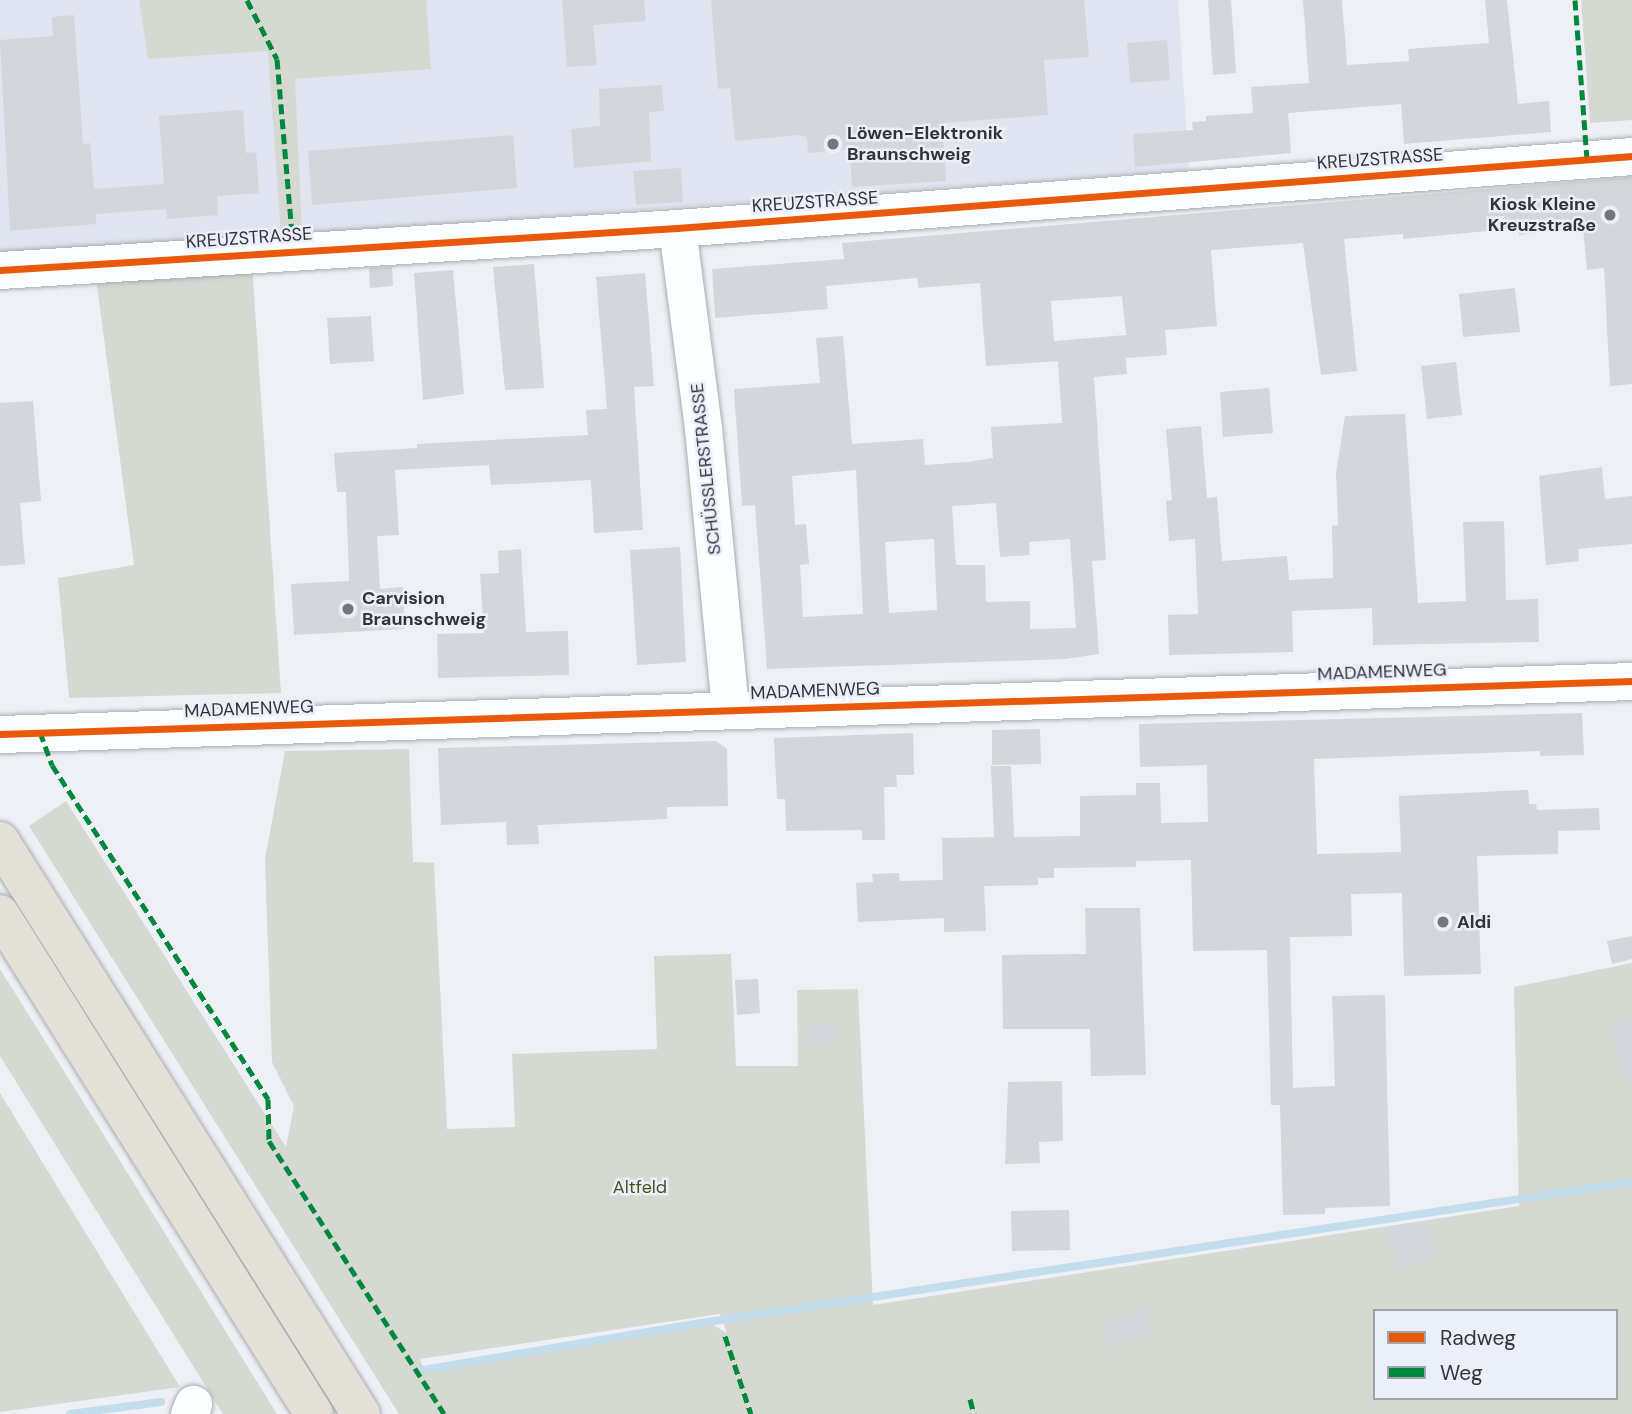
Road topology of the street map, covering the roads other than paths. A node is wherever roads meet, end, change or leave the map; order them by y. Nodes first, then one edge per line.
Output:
1 (1632, 156) edge
2 (677, 228) junction
3 (0, 270) edge
4 (1632, 681) edge
5 (730, 710) junction
6 (0, 734) edge
7 (5, 850) edge
8 (0, 914) edge
9 (314, 1414) edge
10 (360, 1414) edge

1 - 2 street, KREUZSTRASSE
2 - 3 street, KREUZSTRASSE
2 - 5 street, SCHÜSSLERSTRASSE
4 - 5 street, MADAMENWEG
5 - 6 street, MADAMENWEG
7 - 10 highway
8 - 9 highway

